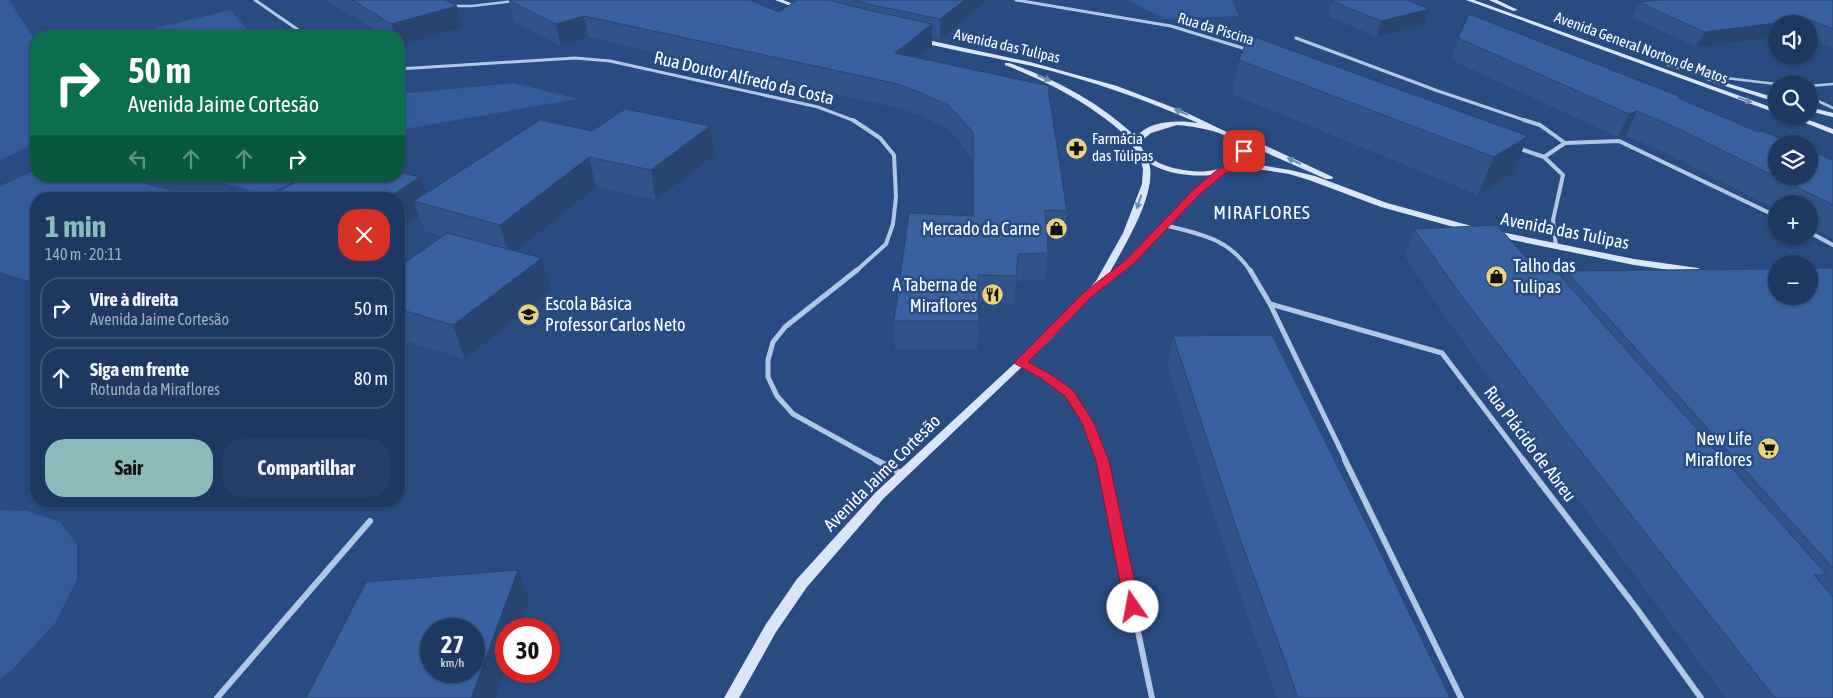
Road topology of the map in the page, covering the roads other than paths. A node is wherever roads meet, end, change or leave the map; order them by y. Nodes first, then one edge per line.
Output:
1 (255, 0) edge
2 (523, 0) edge
3 (778, 0) edge
4 (1016, 0) edge
5 (1469, 0) edge
6 (1492, 0) edge
7 (447, 4) edge
8 (812, 12) edge
9 (298, 30) edge
10 (907, 37) edge
11 (1296, 38) dead end
12 (948, 47) junction
13 (1254, 52) edge
14 (1668, 65) junction
15 (405, 69) edge
16 (1768, 83) edge
17 (1833, 84) edge
18 (1818, 85) edge
19 (1768, 97) edge
20 (1818, 101) edge
21 (1768, 108) edge
22 (1833, 108) edge
23 (1818, 111) edge
24 (1833, 115) edge
25 (1815, 125) edge
26 (1833, 132) edge
27 (1226, 133) junction
28 (1234, 137) junction
29 (1137, 142) junction
30 (1565, 143) junction
31 (1516, 147) edge
32 (1144, 155) junction
33 (1544, 157) junction
34 (1238, 164) junction
35 (1221, 172) junction
36 (1352, 193) junction
37 (1768, 212) edge
38 (1164, 225) junction
39 (1493, 234) junction
40 (1818, 236) edge
41 (1500, 241) edge
42 (1833, 244) edge
43 (1556, 247) junction
44 (1704, 272) edge
45 (1086, 296) junction
46 (1270, 304) junction
47 (1020, 363) junction
48 (902, 474) junction
49 (370, 521) dead end
50 (217, 698) edge
51 (731, 698) edge
52 (1152, 698) edge
53 (1461, 698) edge
54 (1701, 698) edge

1 - 9 street
2 - 7 lane
3 - 8 street
4 - 13 street, Rua da Piscina
5 -> 21 street, Avenida General Norton de Matos
6 - 14 street, Avenida General Norton de Matos
10 - 12 street, Avenida das Tulipas
11 - 30 street
27 -> 12 street, Avenida das Tulipas
12 -> 29 street
14 - 16 lane
14 - 19 street, Avenida General Norton de Matos
15 - 48 street, Rua Doutor Alfredo da Costa
17 - 18 lane
20 - 22 lane
23 - 24 street
25 - 26 street
27 - 28 street, Avenida das Tulipas
27 - 29 street
28 - 34 street
36 -> 28 street, Avenida das Tulipas
29 - 32 street
30 - 33 street
30 - 37 street
31 - 33 street
32 - 35 street
32 -> 45 street, Avenida Jaime Cortesão
33 - 43 street
34 - 35 street
34 - 36 street, Avenida das Tulipas
35 - 38 street, Avenida Jaime Cortesão
36 - 39 street, Avenida das Tulipas
38 - 45 street, Avenida Jaime Cortesão
38 - 46 street
39 - 41 street
39 - 43 street, Avenida das Tulipas
40 - 42 street
43 - 44 street, Avenida das Tulipas
45 - 47 street, Avenida Jaime Cortesão
46 - 53 street
46 - 54 street, Rua Plácido de Abreu
47 - 48 street, Avenida Jaime Cortesão
47 - 52 street
48 - 51 street, Avenida Jaime Cortesão
49 - 50 street

